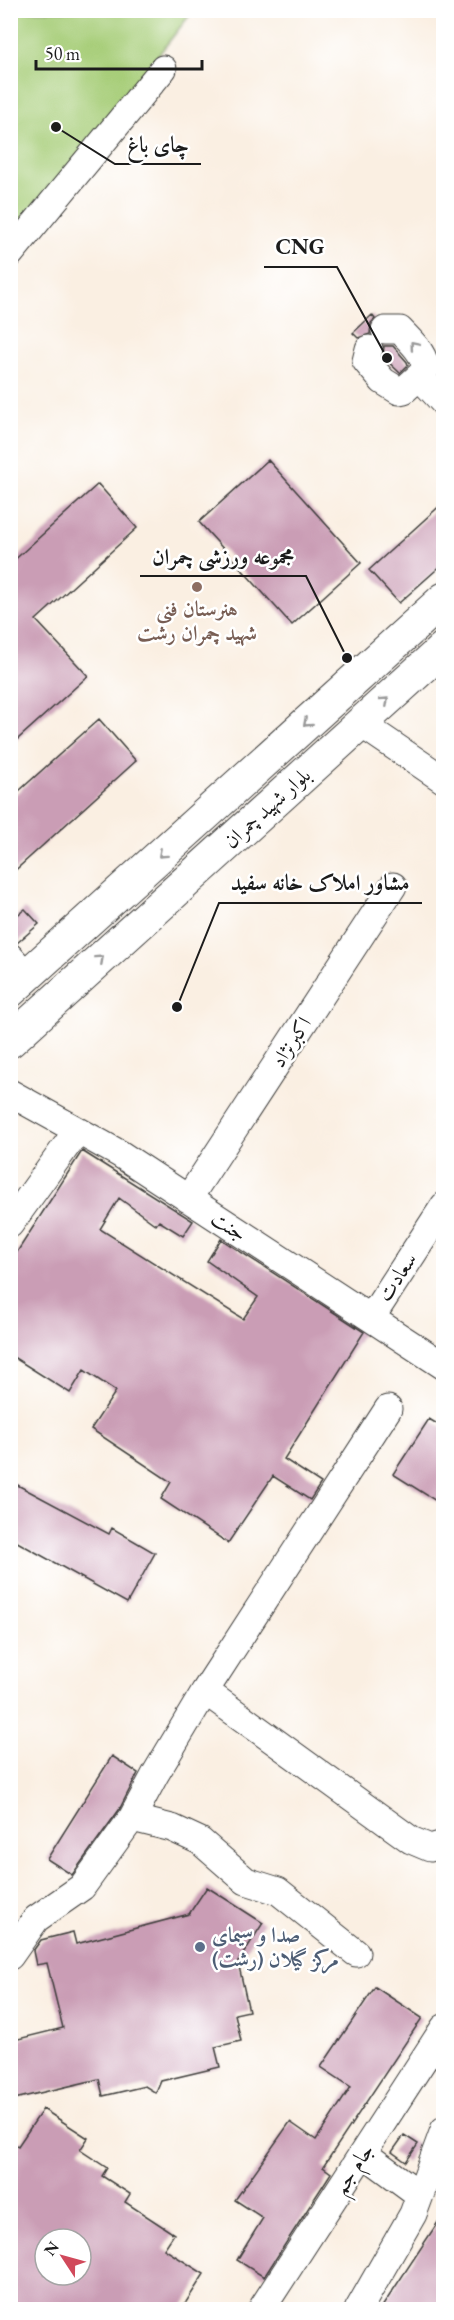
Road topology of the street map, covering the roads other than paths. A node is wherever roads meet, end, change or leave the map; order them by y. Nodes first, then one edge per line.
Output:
1 (163, 69) dead end
2 (10, 254) edge
3 (420, 377) junction
4 (444, 403) edge
5 (444, 599) edge
6 (443, 649) edge
7 (360, 723) junction
8 (444, 780) edge
9 (393, 886) dead end
10 (23, 972) edge
11 (68, 989) junction
12 (10, 1041) edge
13 (10, 1093) edge
14 (77, 1131) junction
15 (188, 1199) junction
16 (444, 1206) edge
17 (10, 1224) edge
18 (370, 1318) junction
19 (444, 1366) edge
20 (388, 1409) dead end
21 (205, 1691) junction
22 (132, 1818) junction
23 (444, 1844) edge
24 (356, 1953) dead end
25 (10, 1956) edge
26 (444, 2028) edge
27 (444, 2130) edge
28 (363, 2153) junction
29 (420, 2195) junction
30 (261, 2310) edge
31 (358, 2310) edge

1 - 2 street
3 -> 3 street
3 - 4 street
5 -> 10 main road, بلوار شهید چمران
7 -> 6 main road, بلوار شهید چمران
7 - 8 street
11 -> 7 main road, بلوار شهید چمران
9 - 15 street, اکبرنژاد
10 - 11 main road
11 - 12 main road, بلوار شهید چمران
13 - 14 street, جنت
14 - 15 street, جنت
14 - 17 street
15 - 18 street, جنت
16 - 18 street, سعادت
18 - 19 street, جنت
20 - 21 street
21 - 22 street
21 - 23 street
22 - 24 street
22 - 25 street
26 - 28 street, جام جم
27 - 29 street
28 - 29 street
28 - 30 street, جام جم
29 - 31 street

